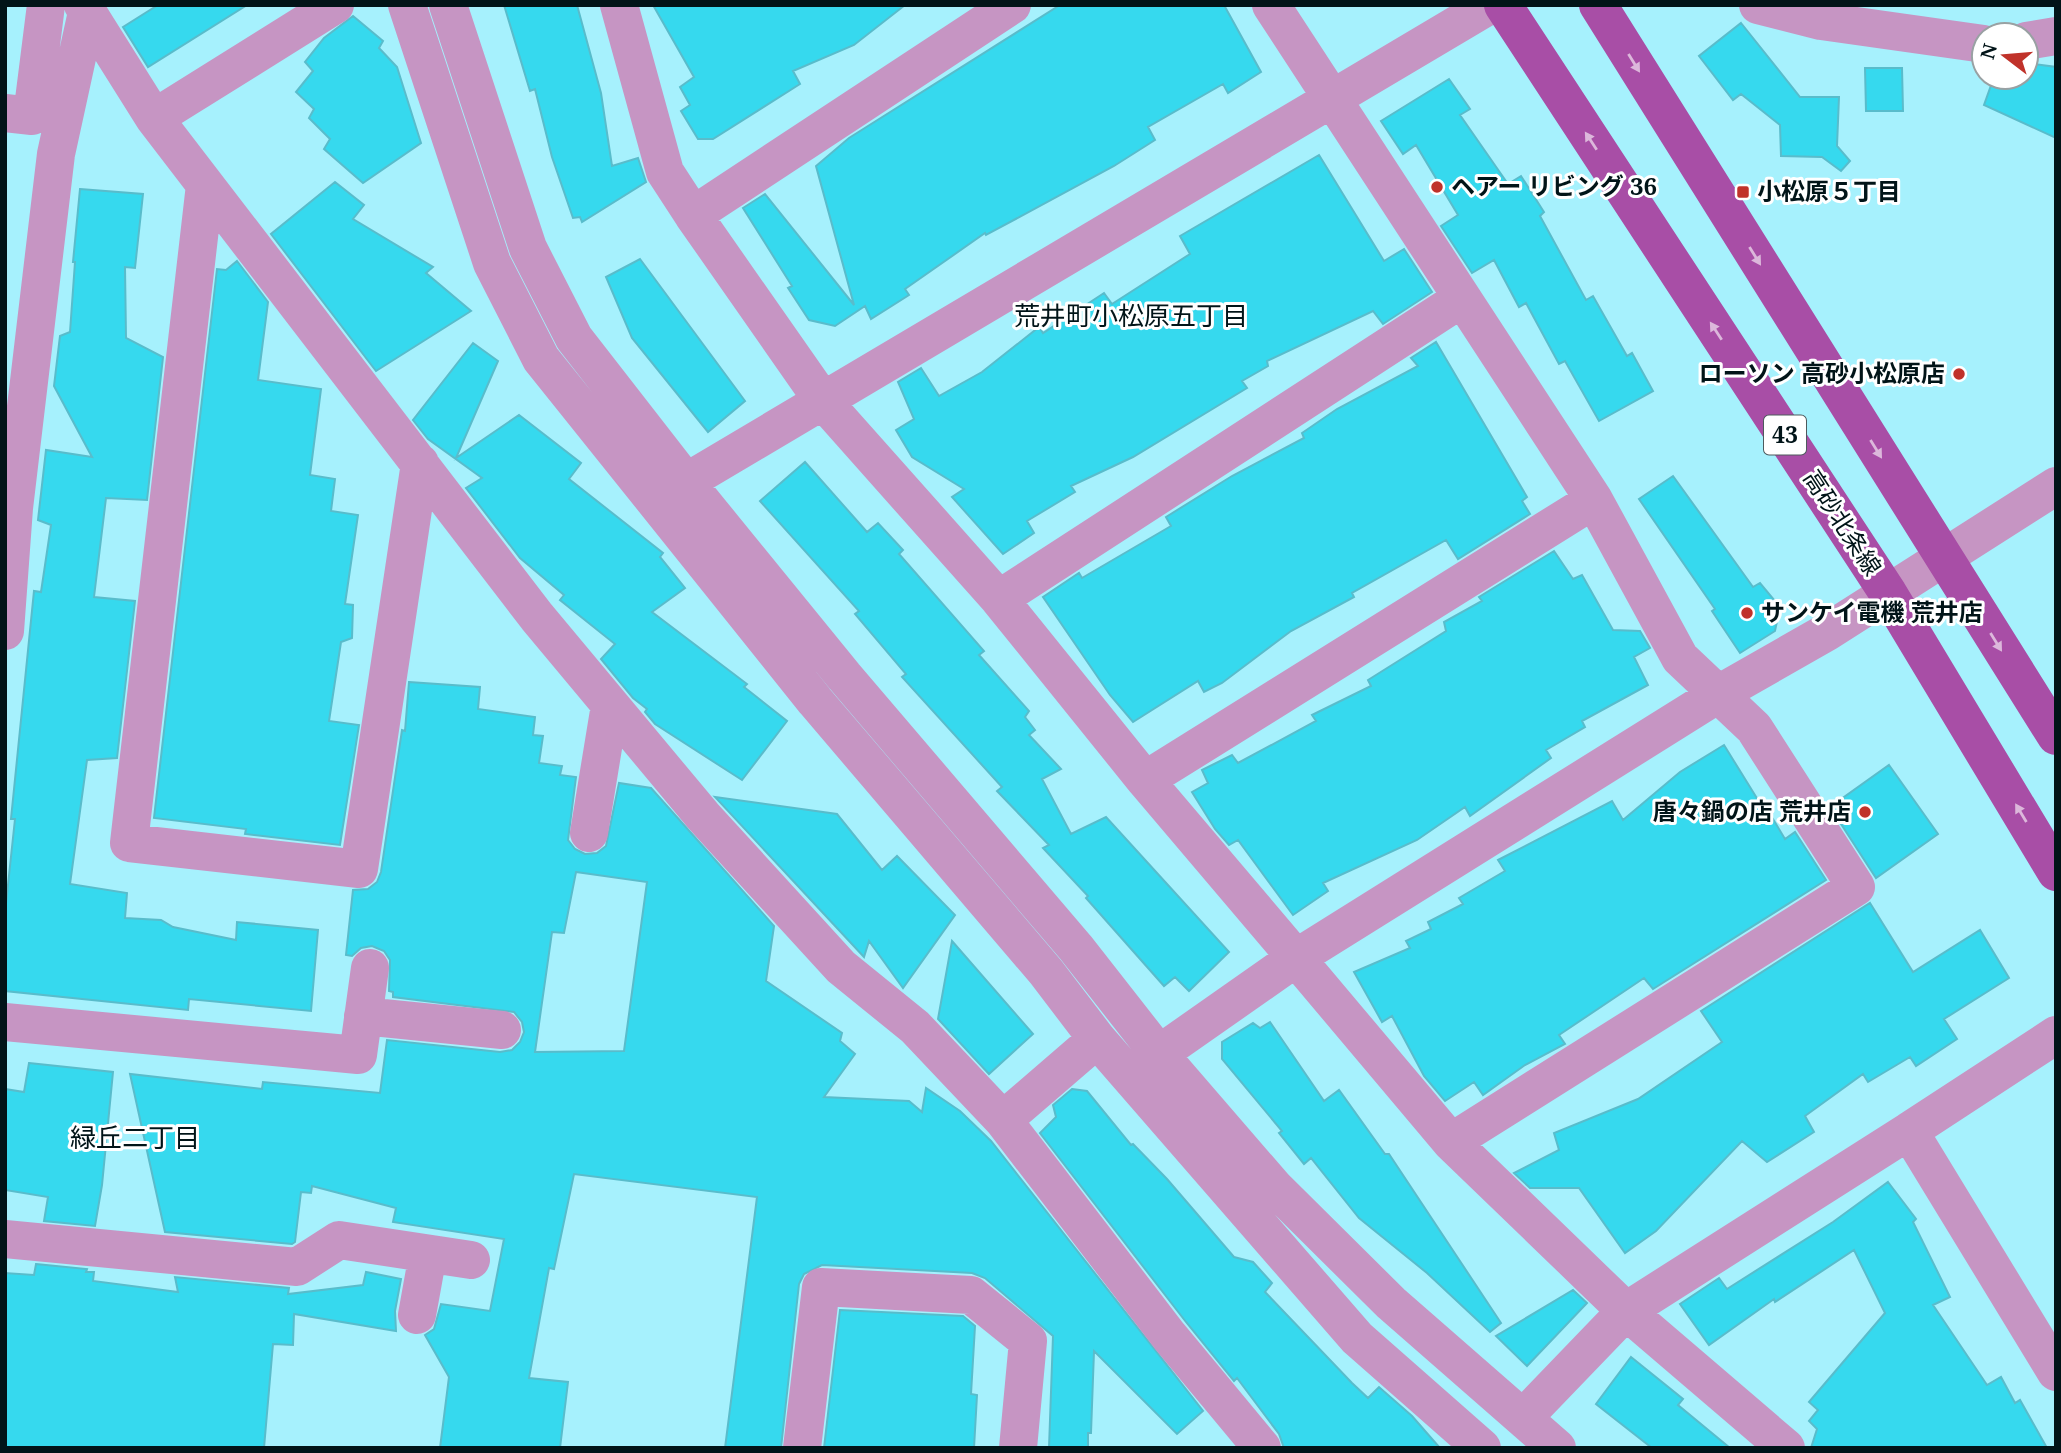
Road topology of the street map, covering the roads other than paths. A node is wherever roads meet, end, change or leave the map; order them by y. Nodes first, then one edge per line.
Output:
1 (46, 5) edge
2 (335, 5) edge
3 (407, 5) edge
4 (448, 5) edge
5 (619, 5) edge
6 (1012, 5) edge
7 (1271, 5) edge
8 (1490, 5) edge
9 (1503, 5) edge
10 (1598, 5) edge
11 (1758, 5) edge
12 (85, 9) edge
13 (1970, 42) edge
14 (1331, 102) junction
15 (5, 113) edge
16 (154, 118) junction
17 (205, 185) junction
18 (693, 215) junction
19 (1461, 299) junction
20 (823, 401) junction
21 (420, 463) junction
22 (686, 482) junction
23 (2056, 486) edge
24 (1594, 500) junction
25 (1943, 557) junction
26 (1888, 593) junction
27 (999, 599) junction
28 (5, 631) edge
29 (1720, 693) junction
30 (610, 705) junction
31 (2056, 736) edge
32 (1146, 780) junction
33 (589, 833) dead end
34 (2056, 872) edge
35 (1296, 958) junction
36 (370, 968) dead end
37 (363, 1016) junction
38 (5, 1022) edge
39 (502, 1030) dead end
40 (2056, 1035) edge
41 (1097, 1039) junction
42 (1159, 1054) junction
43 (1003, 1119) junction
44 (1909, 1130) junction
45 (1451, 1142) junction
46 (5, 1239) edge
47 (428, 1254) junction
48 (471, 1260) dead end
49 (1626, 1311) junction
50 (418, 1315) dead end
51 (2056, 1372) edge
52 (1523, 1418) junction
53 (802, 1448) edge
54 (1018, 1448) edge
55 (1262, 1448) edge
56 (1482, 1448) edge
57 (1557, 1448) edge
58 (1786, 1448) edge

1 - 15 street
2 - 16 street
3 - 41 street
4 - 22 street
5 - 18 street
6 - 18 street
7 - 14 street
8 - 14 street
26 -> 9 main road, 高砂北条線 / 43
10 -> 25 main road
11 - 13 street
12 - 16 street
12 - 28 street
14 - 19 street
14 - 20 street
16 - 17 street
17 - 21 street
17 - 21 street
18 - 20 street
19 - 24 street
19 - 27 street
20 - 22 street
20 - 27 street
21 - 30 street
22 - 42 street
23 - 25 street
24 - 29 street
24 - 32 street
25 - 26 street
25 -> 31 main road
26 - 29 street
34 -> 26 main road, 高砂北条線 / 43
27 - 32 street
29 - 35 street
29 - 45 street
30 - 33 street
30 - 43 street
32 - 35 street
35 - 42 street
35 - 45 street
36 - 37 street
37 - 38 street
37 - 39 street
40 - 44 street
41 - 43 street
41 - 56 street
42 - 52 street
43 - 55 street
44 - 49 street
44 - 51 street
45 - 49 street
46 - 47 street
47 - 48 street
47 - 50 street
49 - 52 street
49 - 58 street
52 - 57 street
53 - 54 street

